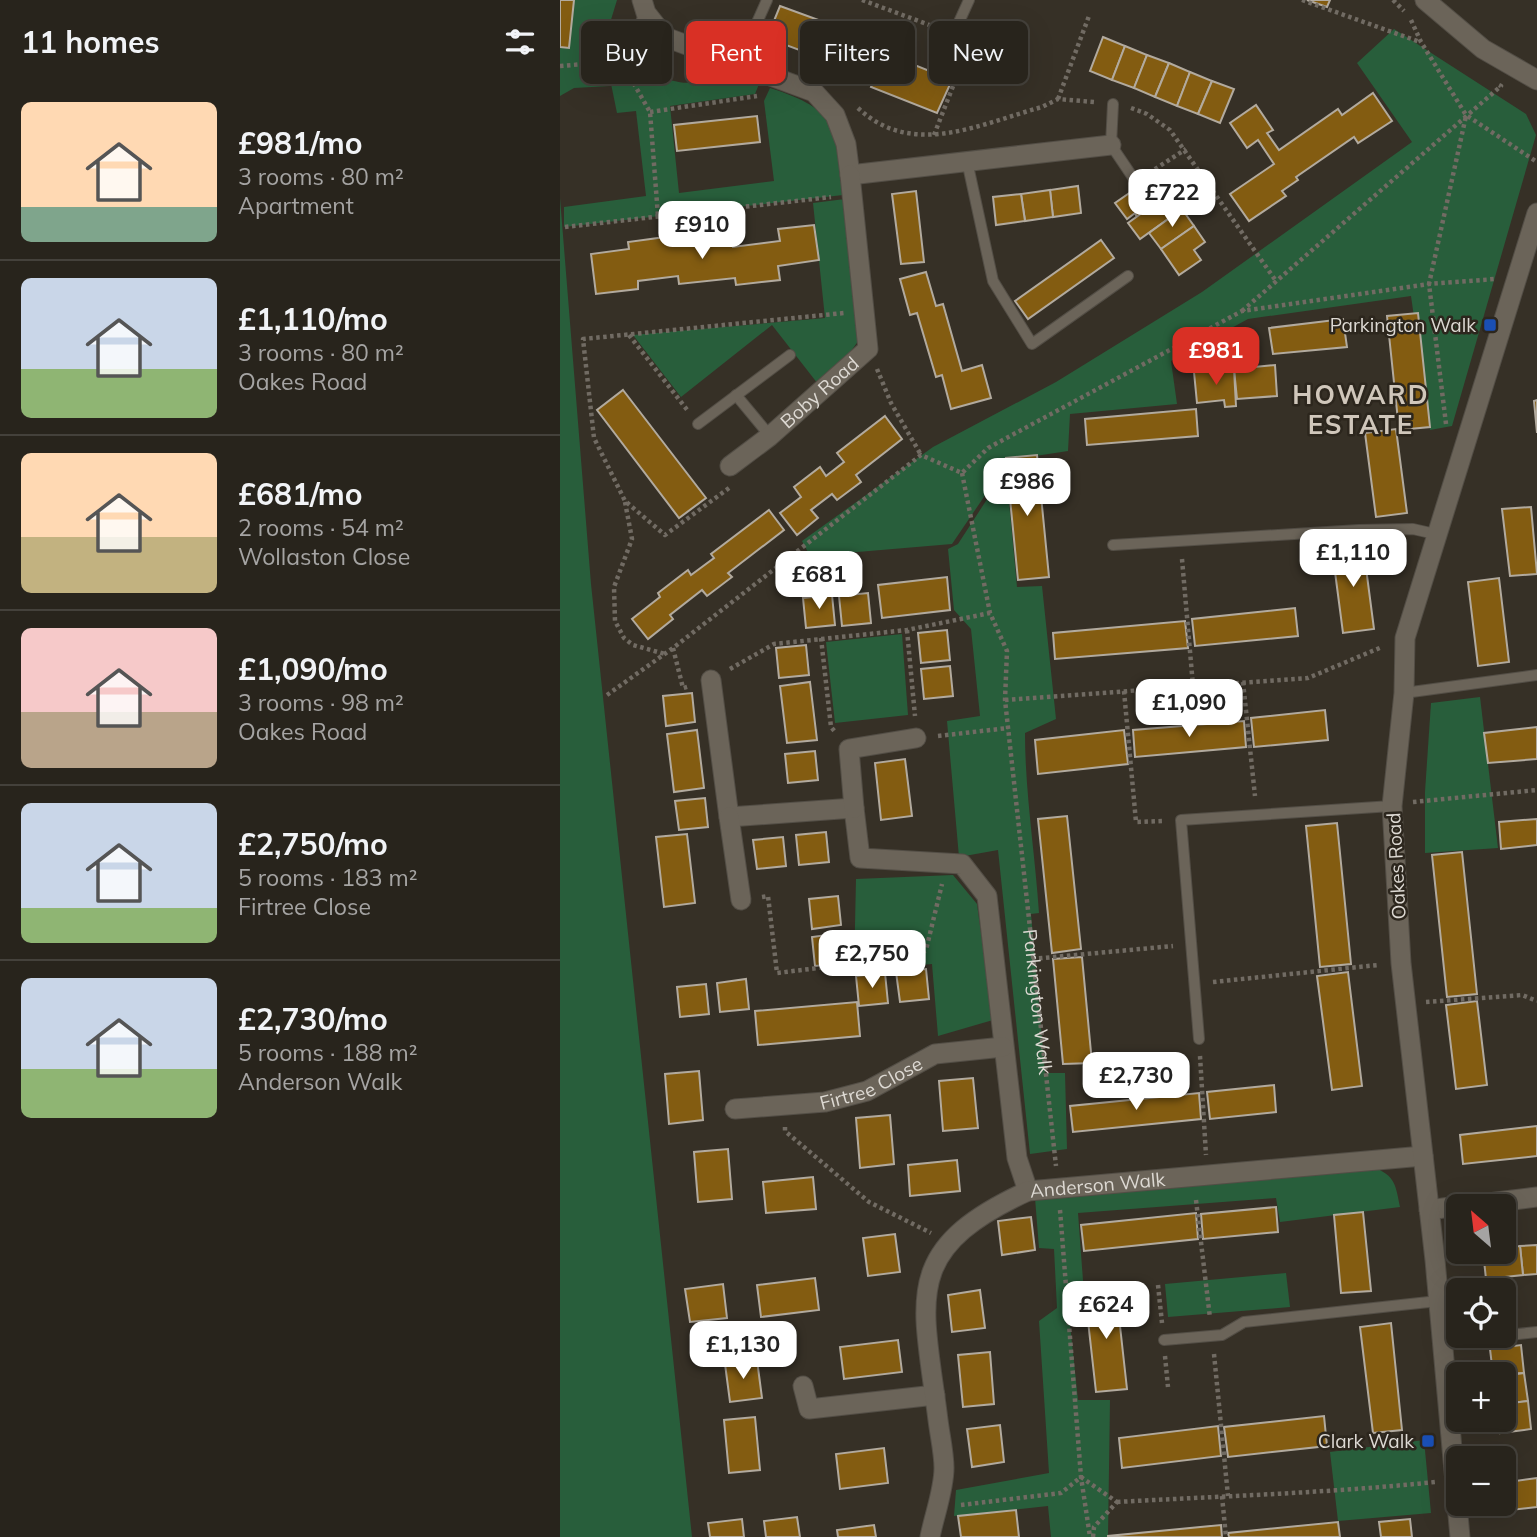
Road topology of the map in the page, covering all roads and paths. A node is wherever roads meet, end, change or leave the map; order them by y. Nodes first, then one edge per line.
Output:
1 (767, 0) edge
2 (862, 0) edge
3 (969, 0) edge
4 (1302, 0) edge
5 (1431, 2) edge
6 (644, 7) edge
7 (1089, 16) dead end
8 (1411, 19) dead end
9 (758, 21) edge
10 (959, 21) edge
11 (929, 25) edge
12 (1421, 42) junction
13 (686, 45) edge
14 (1537, 80) edge
15 (786, 82) edge
16 (765, 84) edge
17 (954, 84) edge
18 (1501, 86) dead end
19 (1058, 99) dead end
20 (1113, 104) dead end
21 (1466, 115) junction
22 (934, 136) dead end
23 (1111, 145) junction
24 (1186, 149) dead end
25 (967, 161) junction
26 (1537, 163) edge
27 (850, 175) junction
28 (1136, 181) joint
29 (852, 195) junction
30 (1537, 213) edge
31 (658, 216) junction
32 (565, 227) dead end
33 (1128, 276) dead end
34 (1517, 277) junction
35 (1429, 284) junction
36 (865, 311) junction
37 (1242, 312) junction
38 (629, 334) junction
39 (868, 349) junction
40 (790, 355) dead end
41 (736, 395) junction
42 (698, 424) joint
43 (770, 436) junction
44 (1442, 437) dead end
45 (921, 455) junction
46 (730, 466) dead end
47 (962, 473) junction
48 (625, 501) junction
49 (1435, 534) junction
50 (666, 536) dead end
51 (1180, 541) junction
52 (1113, 545) dead end
53 (990, 613) junction
54 (907, 629) junction
55 (821, 638) junction
56 (1405, 638) junction
57 (665, 654) junction
58 (1537, 675) edge
59 (711, 680) joint
60 (1243, 682) junction
61 (1193, 687) junction
62 (1124, 691) junction
63 (1404, 693) junction
64 (607, 695) dead end
65 (1004, 700) junction
66 (1008, 728) junction
67 (916, 738) junction
68 (849, 749) junction
69 (1537, 790) edge
70 (1392, 806) junction
71 (854, 808) junction
72 (1257, 815) junction
73 (729, 817) junction
74 (1181, 820) junction
75 (947, 864) junction
76 (741, 900) joint
77 (1191, 944) junction
78 (1032, 959) junction
79 (1401, 963) junction
80 (1195, 984) junction
81 (1537, 1001) edge
82 (1408, 1004) junction
83 (1199, 1039) joint
84 (1003, 1047) junction
85 (784, 1105) junction
86 (736, 1109) dead end
87 (1423, 1156) junction
88 (1207, 1173) junction
89 (1058, 1187) junction
90 (1028, 1191) junction
91 (1537, 1197) edge
92 (1516, 1200) edge
93 (1446, 1208) edge
94 (1429, 1210) junction
95 (948, 1241) junction
96 (1438, 1301) junction
97 (1537, 1332) edge
98 (1164, 1340) dead end
99 (1442, 1342) junction
100 (803, 1386) dead end
101 (934, 1395) junction
102 (1450, 1446) edge
103 (1081, 1477) junction
104 (1446, 1481) edge
105 (1222, 1496) junction
106 (1117, 1502) junction
107 (936, 1508) junction
108 (1457, 1516) edge
109 (930, 1537) edge
110 (1091, 1537) edge
111 (1226, 1537) edge
112 (1460, 1537) edge

1 - 9 lane
2 - 11 path
3 - 10 lane
4 - 12 path
5 - 14 street
6 - 13 street, Boby Road
7 - 19 path
8 - 12 path
12 - 21 path
15 - 27 street, Boby Road
16 - 31 path
17 - 22 path
18 - 21 path
20 - 23 lane
21 - 26 path
21 - 35 path
21 - 37 path
23 - 25 street
23 - 28 lane
24 - 28 path
25 - 27 street
25 - 33 lane
27 - 29 street, Boby Road
29 - 31 path
29 - 36 street, Boby Road
30 - 34 street, Oakes Road
31 - 32 path
34 - 35 path
34 - 49 street, Oakes Road
35 - 37 path
35 - 44 path
36 - 38 path
36 - 39 street, Boby Road
37 - 47 path
38 - 42 path
38 - 48 path
39 - 43 street, Boby Road
39 - 45 path
40 - 41 lane
41 - 42 lane
41 - 43 lane
43 - 46 street, Boby Road
45 - 47 path
45 - 57 path
47 - 53 path, Parkington Walk
48 - 50 path
48 - 57 path
49 - 51 lane
49 - 56 street, Oakes Road
51 - 52 lane
51 - 61 path
53 - 54 path
53 - 65 path, Parkington Walk
54 - 55 path
54 - 67 path
55 - 59 path
55 - 68 path
56 - 60 path
56 - 63 street, Oakes Road
57 - 64 path
58 - 63 lane
59 - 73 street
60 - 61 path
60 - 72 path
61 - 62 path
62 - 65 path
62 - 74 path
63 - 70 street, Oakes Road
65 - 66 path, Parkington Walk
66 - 67 path
66 - 78 path, Parkington Walk
67 - 68 street
68 - 71 street
69 - 70 path
70 - 72 lane
70 - 79 street, Oakes Road
71 - 73 street
71 - 75 street
72 - 74 lane
73 - 76 street
74 - 77 lane
75 - 76 path
75 - 84 street, Parkington Walk
77 - 78 path
77 - 80 lane
78 - 89 path, Parkington Walk
79 - 80 path
79 - 82 street, Oakes Road
80 - 83 lane
81 - 82 path
82 - 87 street, Oakes Road
83 - 88 path
84 - 85 street, Firtree Close
84 - 90 street, Parkington Walk
85 - 86 street, Firtree Close
85 - 95 path
87 - 88 street, Anderson Walk
87 - 94 street, Oakes Road
88 - 89 street, Anderson Walk
89 - 90 street, Anderson Walk
89 - 103 path, Parkington Walk
90 - 95 street, Anderson Walk
91 - 92 street
93 - 94 street
94 - 96 street, Oakes Road
95 - 101 street, Anderson Walk
96 - 98 lane
96 - 99 street, Oakes Road
97 - 99 lane
99 - 102 street, Oakes Road
100 - 101 street
101 - 107 street, Anderson Walk
103 - 106 path
103 - 107 path
103 - 110 path, Parkington Walk
104 - 105 path
105 - 106 path
105 - 111 path
106 - 110 path
107 - 109 street, Anderson Walk
108 - 112 street, Oakes Road

